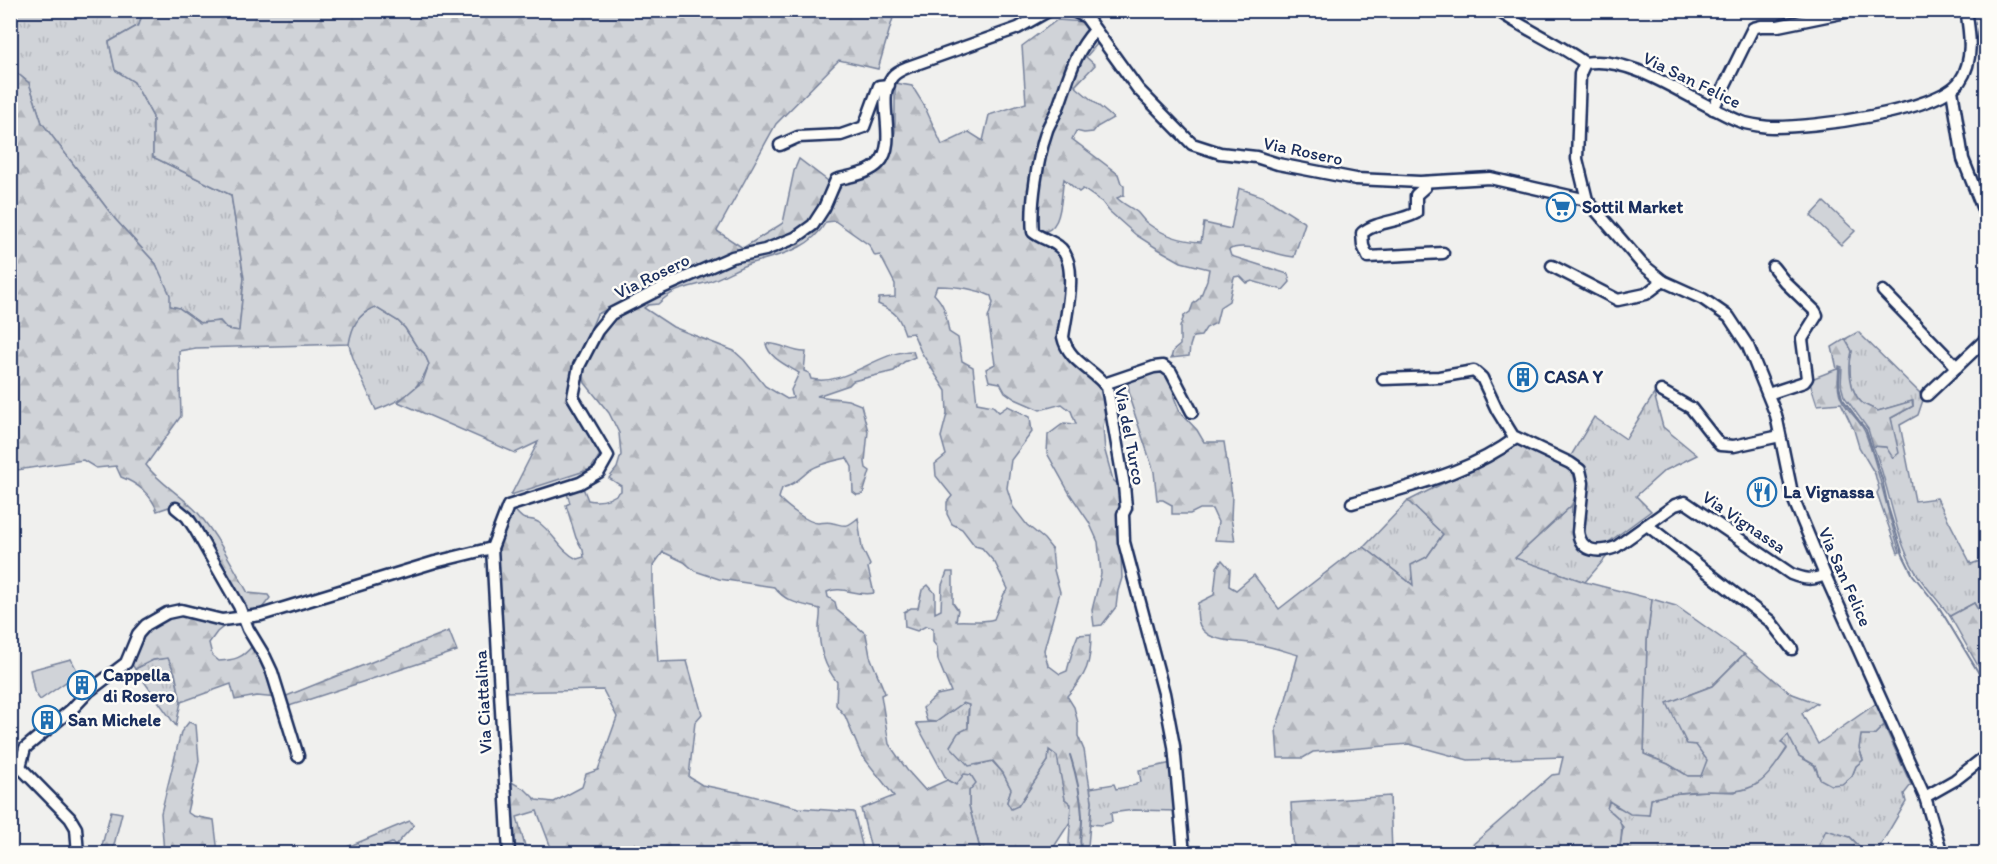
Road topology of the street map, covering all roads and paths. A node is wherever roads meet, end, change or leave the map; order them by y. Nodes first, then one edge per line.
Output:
1 (1050, 10) edge
2 (1071, 10) edge
3 (1497, 10) edge
4 (1856, 10) edge
5 (1966, 10) edge
6 (1095, 30) junction
7 (1585, 63) junction
8 (889, 85) junction
9 (1952, 90) junction
10 (1713, 109) junction
11 (780, 145) dead end
12 (1426, 182) junction
13 (1981, 189) edge
14 (1587, 200) junction
15 (1986, 217) edge
16 (1443, 253) dead end
17 (1552, 266) dead end
18 (1773, 267) dead end
19 (1663, 281) junction
20 (1883, 291) dead end
21 (1986, 339) edge
22 (1957, 367) junction
23 (1383, 379) dead end
24 (1104, 384) junction
25 (1661, 391) dead end
26 (1768, 394) junction
27 (1927, 395) dead end
28 (1192, 412) dead end
29 (1780, 436) junction
30 (1516, 438) junction
31 (1352, 502) dead end
32 (176, 508) dead end
33 (1647, 525) junction
34 (492, 548) junction
35 (1825, 575) junction
36 (243, 618) junction
37 (1792, 649) dead end
38 (298, 756) dead end
39 (1982, 759) dead end
40 (15, 769) edge
41 (1925, 797) junction
42 (78, 854) edge
43 (509, 854) edge
44 (1184, 854) edge
45 (1942, 854) edge

1 - 8 street
2 - 6 street, Via Rosero
3 - 7 street
4 - 10 street
5 - 9 street
6 - 12 street, Via Rosero
6 - 24 street, Via del Turco
7 - 10 street, Via San Felice
7 - 14 street, Via San Felice
8 - 11 street
8 - 34 street, Via Rosero
9 - 10 street, Via San Felice
9 - 13 street
12 - 14 street, Via Rosero
12 - 16 street
13 - 15 street
14 - 19 street, Via San Felice
17 - 19 street
18 - 26 street
19 - 26 street, Via San Felice
20 - 22 street
21 - 22 street
22 - 27 street
23 - 30 street
24 - 28 street
24 - 44 street, Via del Turco
25 - 29 street
26 - 29 street, Via San Felice
29 - 35 street, Via San Felice
30 - 31 street
30 - 33 street, Via Vignassa
32 - 36 street
33 - 35 street, Via Vignassa
33 - 37 street
34 - 36 street
34 - 43 street, Via Ciattalina
35 - 41 street, Via San Felice
36 - 38 street
36 - 40 street
39 - 41 street
40 - 42 street
41 - 45 street, Via San Felice

